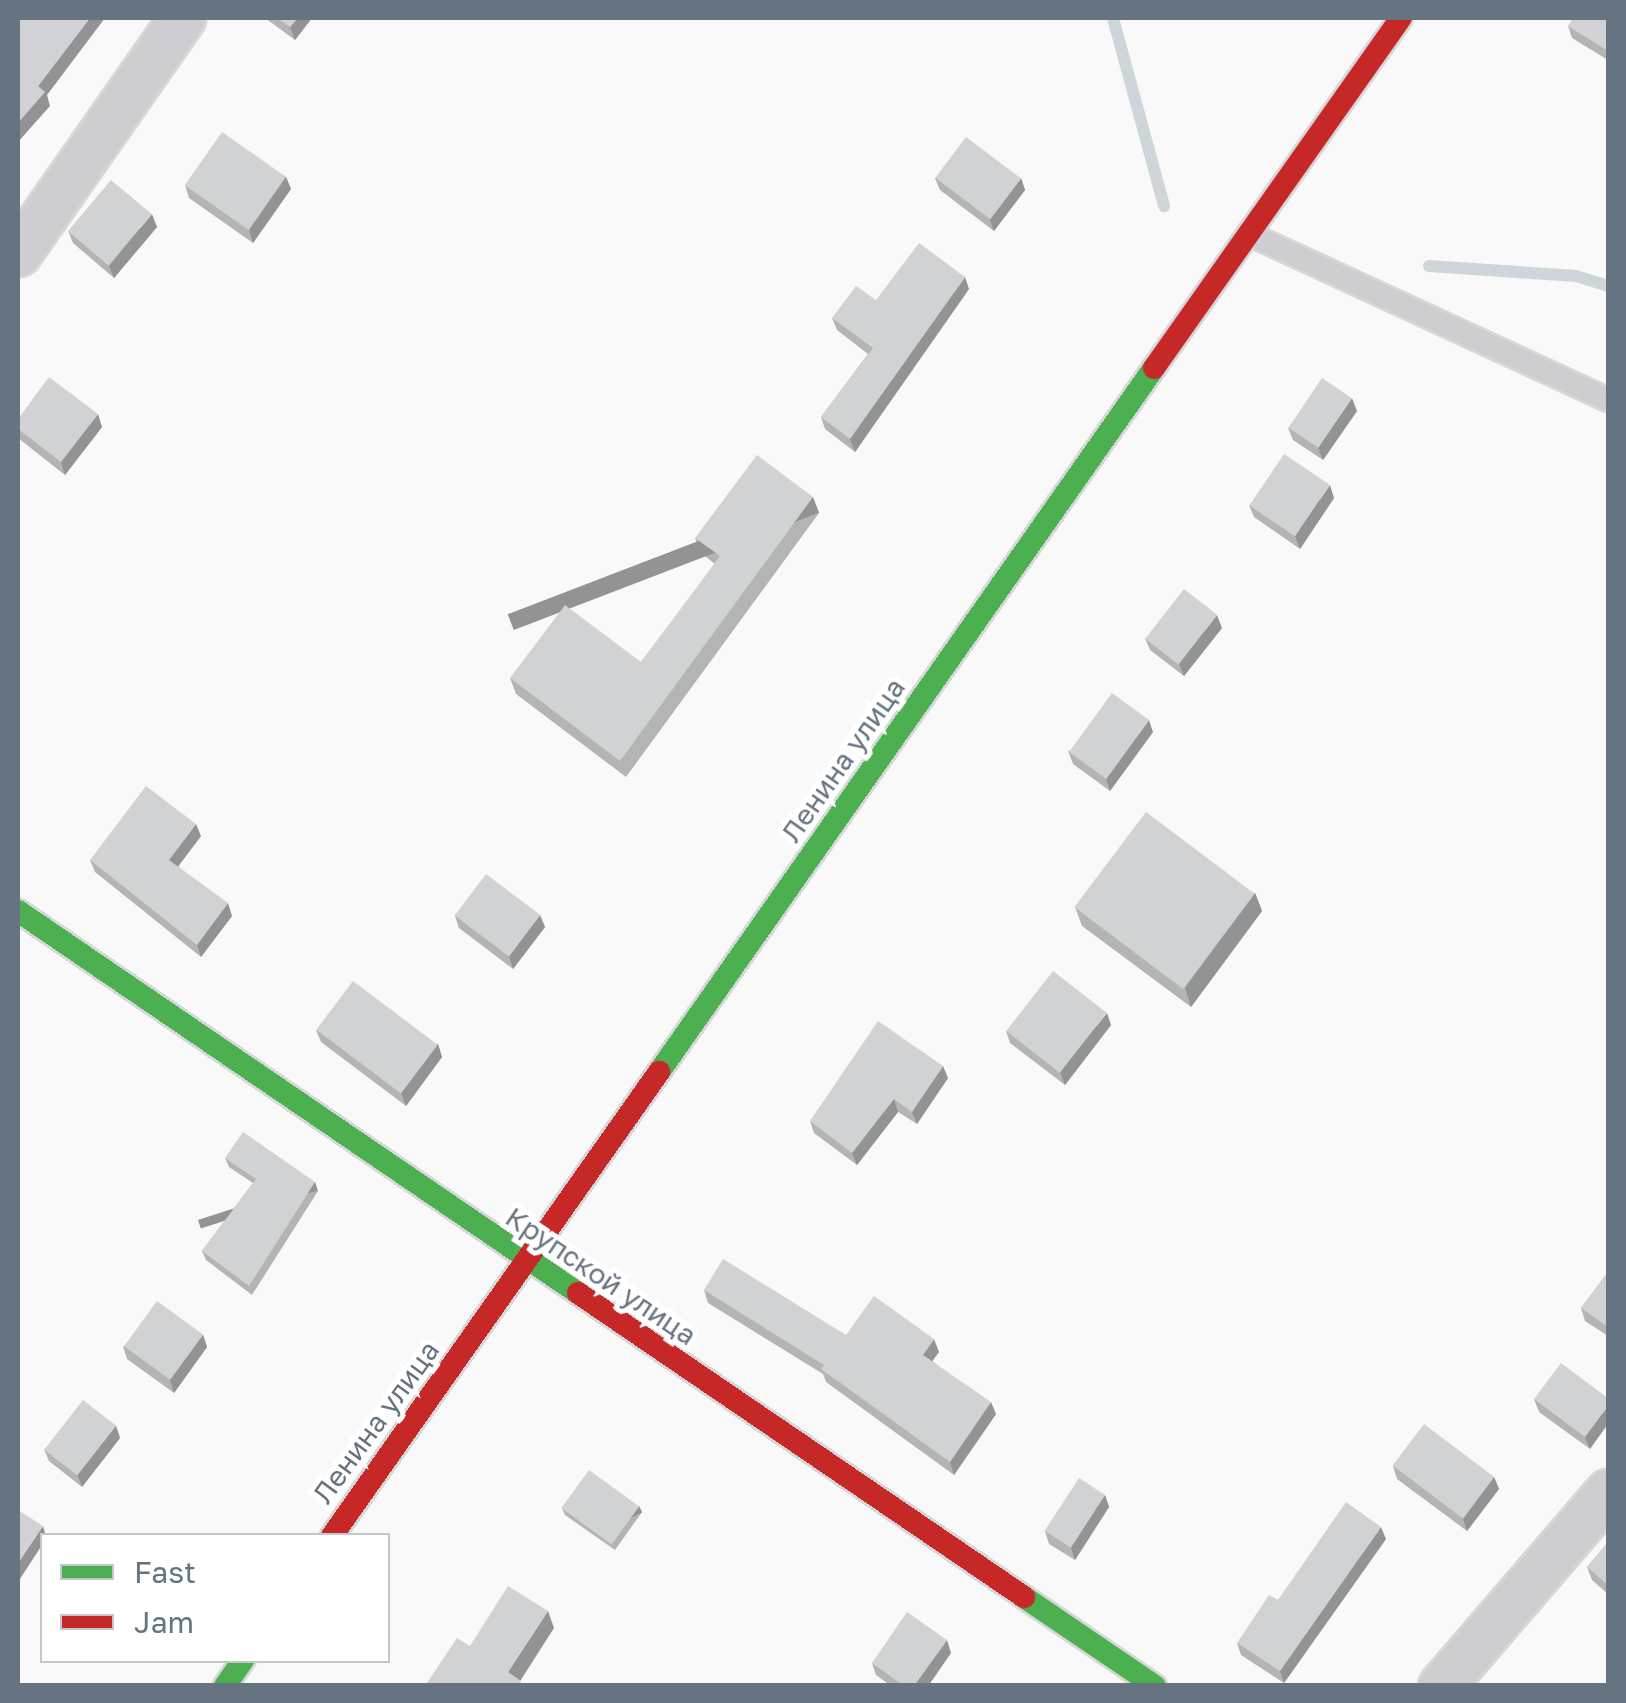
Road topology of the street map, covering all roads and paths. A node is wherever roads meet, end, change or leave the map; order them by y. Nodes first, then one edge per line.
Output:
1 (182, 18) edge
2 (1401, 18) edge
3 (1249, 234) junction
4 (18, 252) edge
5 (1608, 400) edge
6 (18, 911) edge
7 (527, 1263) junction
8 (1608, 1492) edge
9 (334, 1533) edge
10 (240, 1663) edge
11 (225, 1686) edge
12 (1155, 1686) edge
13 (1441, 1686) edge

1 - 4 street
2 - 3 main road, Ленина улица
3 - 5 lane
3 - 7 main road, Ленина улица
6 - 7 main road, Крупской улица
7 - 9 main road, Ленина улица
7 - 12 main road, Крупской улица
8 - 13 street
10 - 11 main road

